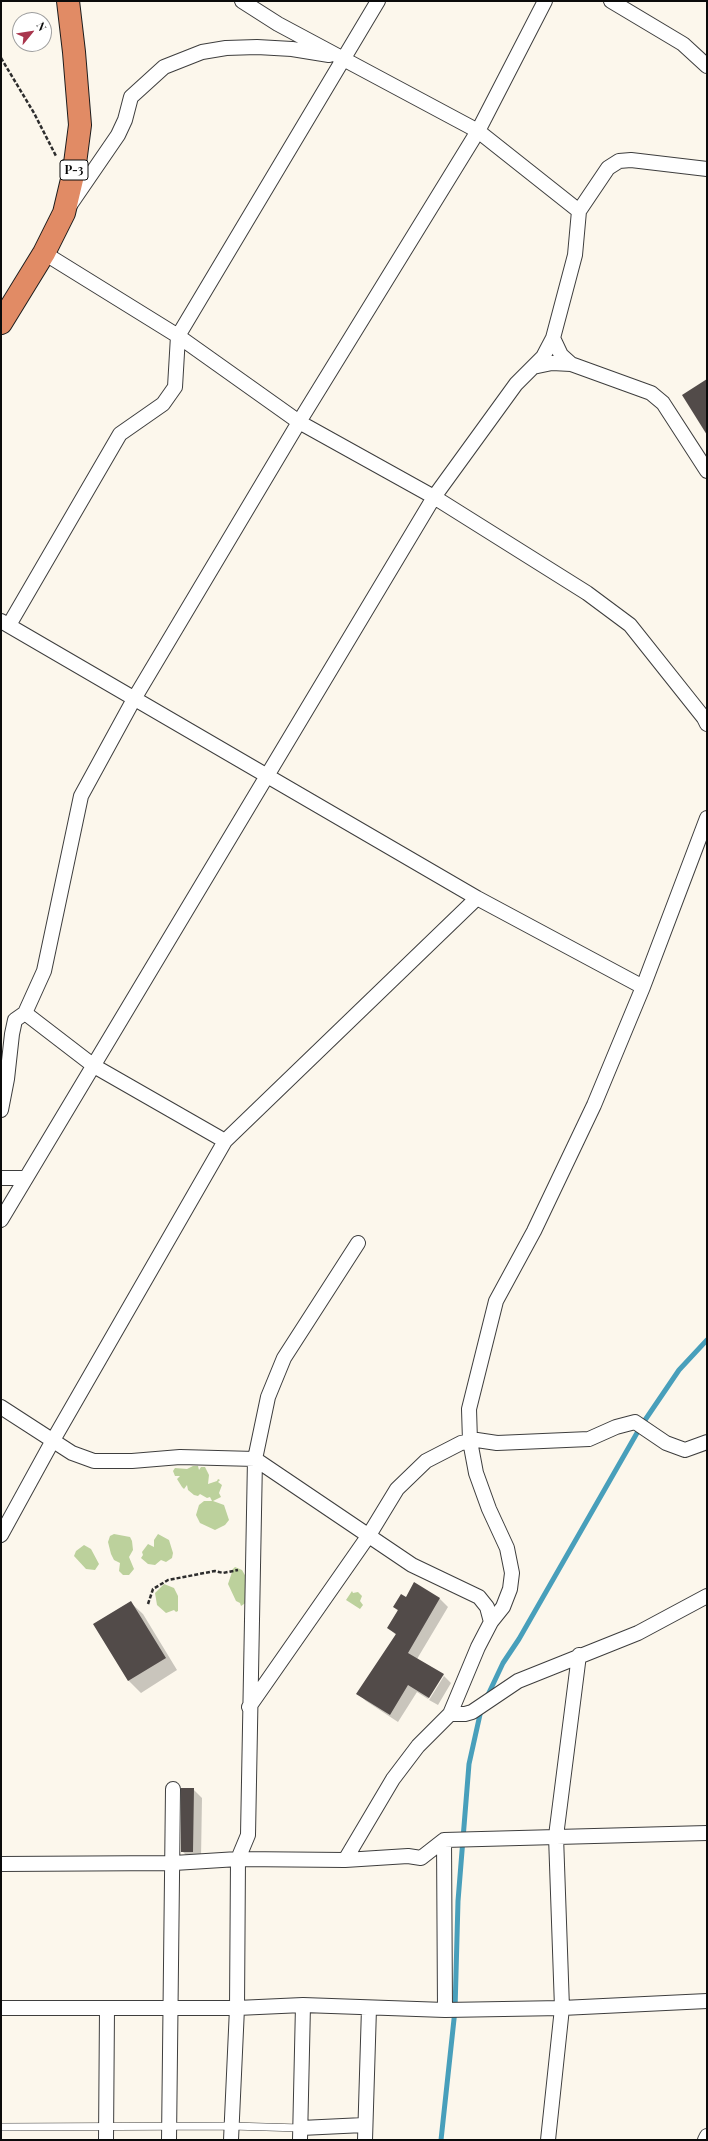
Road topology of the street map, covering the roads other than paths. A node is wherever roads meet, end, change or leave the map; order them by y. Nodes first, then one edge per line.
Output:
1 (68, 1) edge
2 (242, 1) edge
3 (378, 1) edge
4 (546, 1) edge
5 (611, 1) edge
6 (343, 57) junction
7 (707, 66) edge
8 (478, 131) junction
9 (707, 169) edge
10 (579, 211) junction
11 (64, 214) junction
12 (44, 253) junction
13 (1, 323) edge
14 (178, 336) junction
15 (553, 338) junction
16 (571, 364) junction
17 (533, 367) junction
18 (299, 422) junction
19 (707, 472) edge
20 (434, 497) junction
21 (5, 623) edge
22 (134, 699) junction
23 (707, 724) edge
24 (267, 774) junction
25 (707, 818) edge
26 (477, 898) junction
27 (643, 987) junction
28 (25, 1013) junction
29 (94, 1066) junction
30 (1, 1110) edge
31 (225, 1142) junction
32 (1, 1178) edge
33 (26, 1178) junction
34 (1, 1220) edge
35 (358, 1243) dead end
36 (1, 1407) edge
37 (470, 1441) junction
38 (52, 1442) junction
39 (707, 1442) edge
40 (255, 1459) junction
41 (1, 1535) edge
42 (369, 1535) junction
43 (707, 1596) edge
44 (491, 1622) junction
45 (580, 1655) junction
46 (249, 1707) junction
47 (450, 1714) junction
48 (173, 1789) dead end
49 (707, 1833) edge
50 (556, 1836) junction
51 (444, 1840) junction
52 (238, 1859) junction
53 (346, 1860) junction
54 (174, 1863) junction
55 (1, 1864) edge
56 (707, 2001) edge
57 (303, 2005) junction
58 (171, 2007) junction
59 (1, 2008) edge
60 (237, 2008) junction
61 (369, 2008) junction
62 (562, 2008) junction
63 (107, 2009) junction
64 (445, 2010) junction
65 (364, 2125) junction
66 (1, 2127) edge
67 (231, 2133) edge
68 (106, 2134) edge
69 (169, 2134) edge
70 (300, 2134) edge
71 (707, 2136) edge
72 (365, 2140) edge
73 (548, 2140) edge
74 (705, 2140) edge

1 - 11 highway, P-3
2 - 6 street
3 - 6 street
4 - 8 street
5 - 7 street
6 - 8 street
6 - 11 street
6 - 14 street
8 - 10 street
8 - 18 street
9 - 10 street
10 - 15 street
11 - 12 highway, P-3
12 - 13 highway, P-3
12 - 14 street
14 - 18 street
14 - 21 street
15 - 16 street
15 - 17 street
16 - 17 street
16 - 19 street
17 - 20 street
18 - 20 street
18 - 22 street
20 - 23 street
20 - 24 street
21 - 22 street
22 - 24 street
22 - 28 street
24 - 26 street
24 - 29 street
25 - 27 street
26 - 27 street
26 - 31 street
27 - 37 street
28 - 29 street
28 - 30 street
29 - 31 street
29 - 33 street
31 - 38 street
32 - 33 street
33 - 34 street
35 - 40 street
36 - 38 street
37 - 39 street
37 - 42 street
37 - 44 street
38 - 40 street
38 - 41 street
40 - 42 street
40 - 46 street
42 - 44 street
42 - 46 street
43 - 45 street
44 - 47 street
45 - 47 street
45 - 50 street
46 - 52 street
47 - 53 street
48 - 54 street
49 - 50 street
50 - 51 street
50 - 62 street
51 - 53 street
51 - 64 street
52 - 53 street
52 - 54 street
52 - 60 street
54 - 55 street
54 - 58 street
56 - 62 street
57 - 60 street
57 - 61 street
57 - 70 street
58 - 60 street
58 - 63 street
58 - 69 street
59 - 63 street
60 - 67 street
61 - 64 street
61 - 65 street
62 - 64 street
62 - 73 street
63 - 68 street
65 - 70 street
65 - 72 street
66 - 68 lane
67 - 69 lane
67 - 70 lane
68 - 69 lane
71 - 74 street

